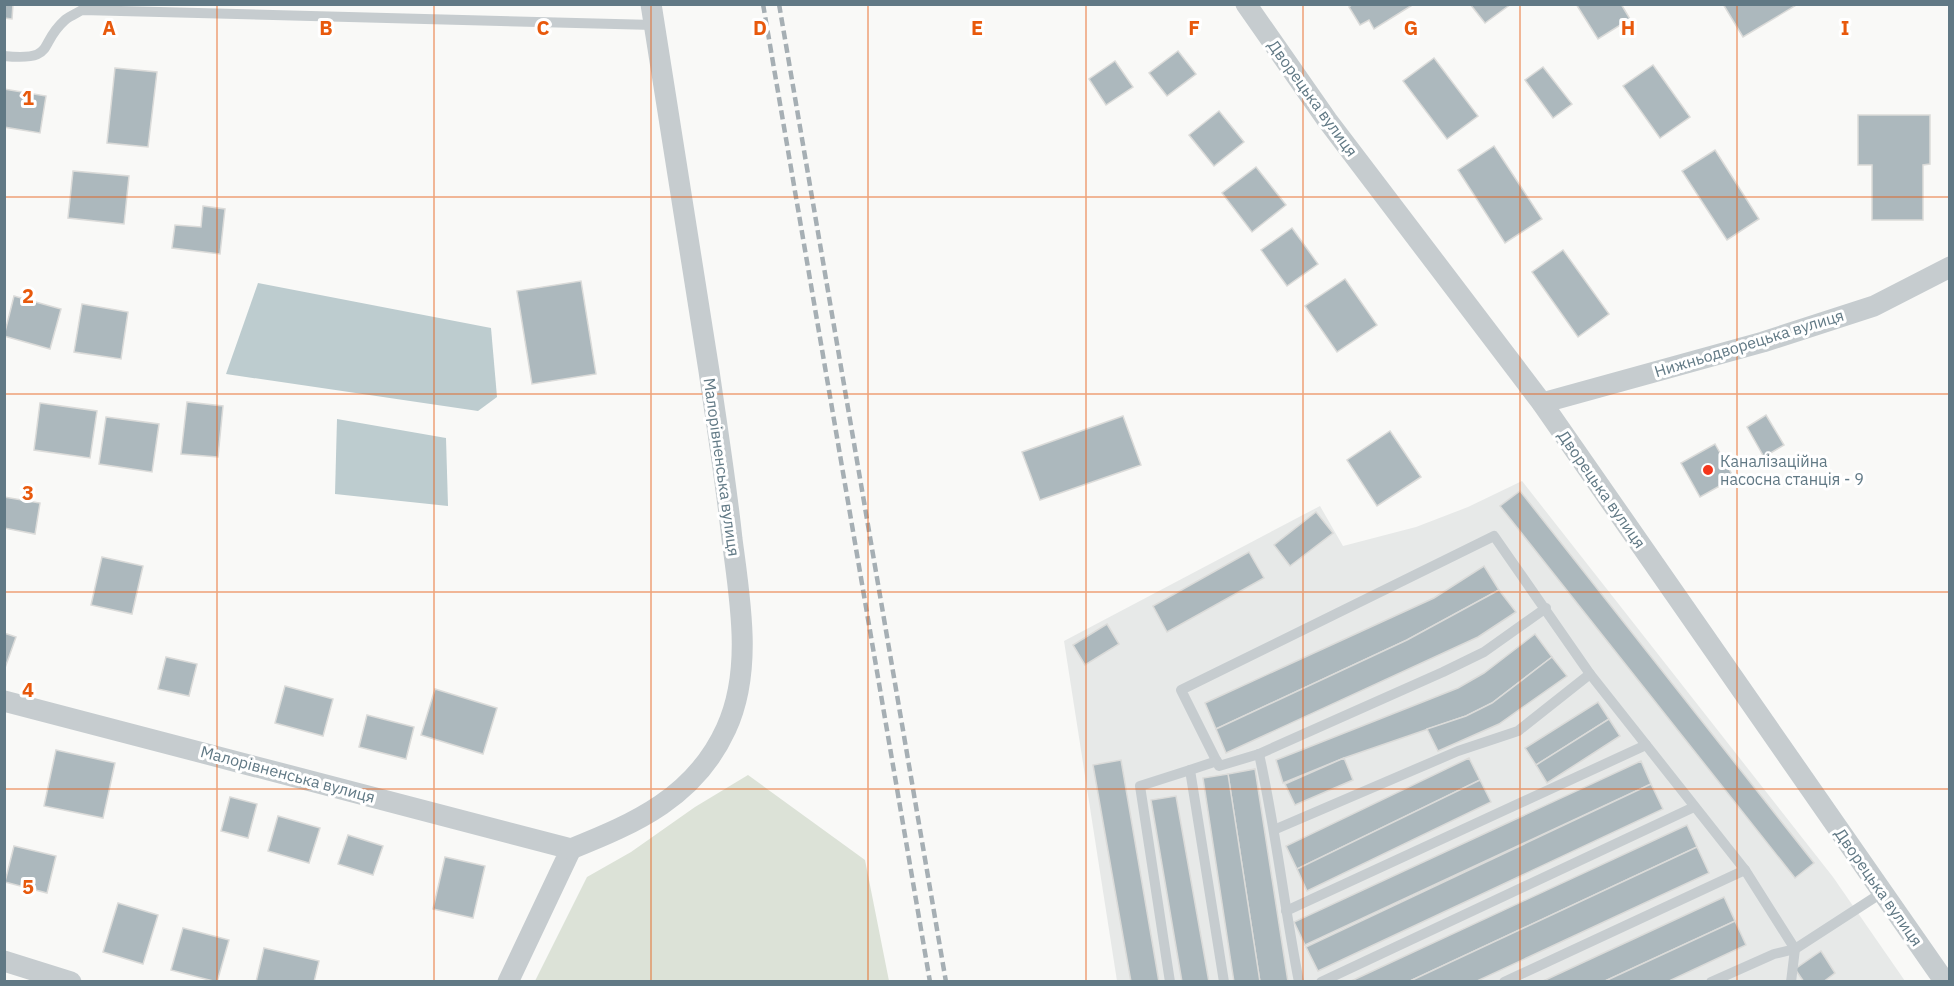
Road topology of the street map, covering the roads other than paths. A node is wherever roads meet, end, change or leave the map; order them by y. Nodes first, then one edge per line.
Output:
1 (1246, 4) edge
2 (652, 15) edge
3 (4, 56) edge
4 (1950, 267) edge
5 (1542, 403) junction
6 (1546, 608) junction
7 (1590, 674) junction
8 (4, 701) edge
9 (1646, 745) junction
10 (1259, 754) junction
11 (1217, 761) junction
12 (1190, 771) junction
13 (1694, 807) junction
14 (1276, 829) junction
15 (571, 849) junction
16 (1745, 870) junction
17 (1883, 892) junction
18 (1286, 911) junction
19 (1795, 949) junction
20 (4, 961) edge
21 (71, 981) edge
22 (508, 981) edge
23 (1170, 981) edge
24 (1224, 981) edge
25 (1299, 981) edge
26 (1321, 981) edge
27 (1504, 981) edge
28 (1711, 981) edge
29 (1791, 981) edge
30 (1945, 981) edge

1 - 5 street, Дворецька вулиця
2 - 3 lane
2 - 15 street, Малорівненська вулиця
4 - 5 street, Нижньодворецька вулиця
5 - 17 street, Дворецька вулиця
6 - 7 lane
6 - 10 lane
6 - 11 lane
7 - 9 lane
7 - 14 lane
8 - 15 street, Малорівненська вулиця
9 - 13 lane
9 - 18 lane
10 - 11 lane
10 - 14 lane
11 - 12 lane
12 - 23 lane
12 - 24 lane
13 - 16 lane
13 - 26 lane
14 - 18 lane
15 - 22 street
16 - 19 lane
16 - 27 lane
17 - 19 lane
17 - 30 street, Дворецька вулиця
18 - 25 lane
19 - 28 lane
19 - 29 lane
20 - 21 street

